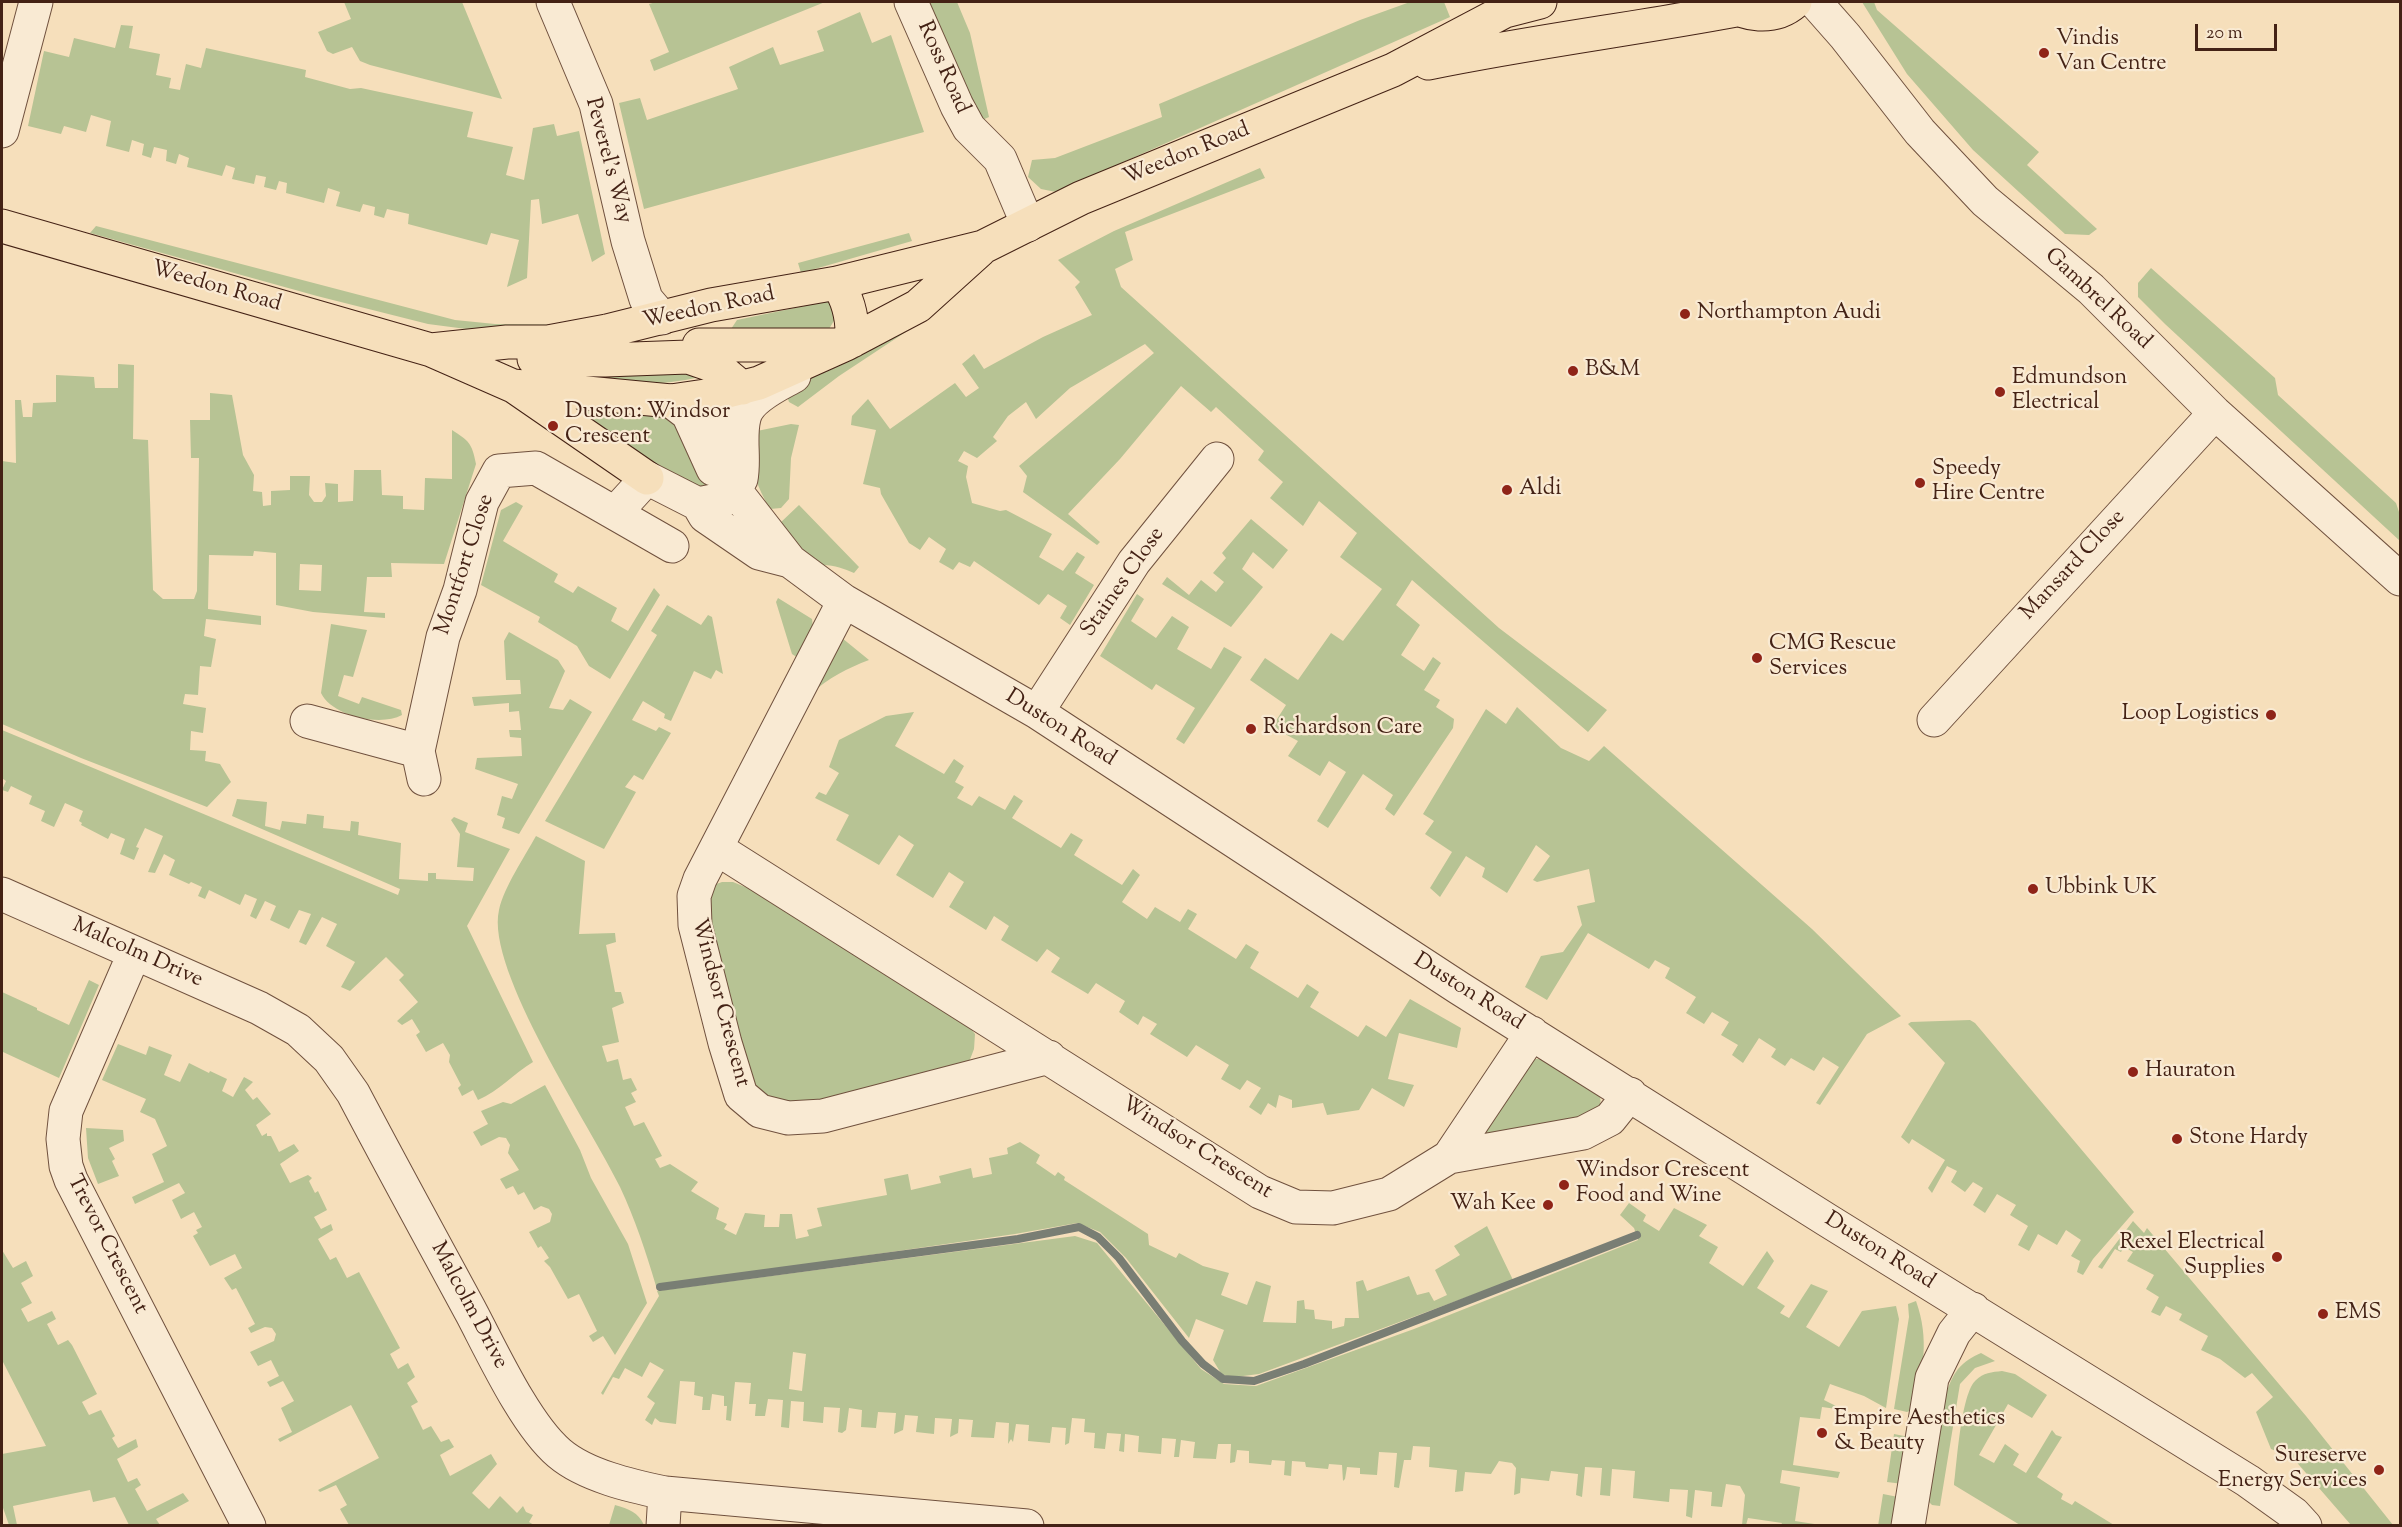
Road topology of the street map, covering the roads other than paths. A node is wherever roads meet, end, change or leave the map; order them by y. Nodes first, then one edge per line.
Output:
1 (36, 2) edge
2 (553, 2) edge
3 (911, 2) edge
4 (1540, 2) edge
5 (1795, 2) edge
6 (1815, 2) edge
7 (1729, 6) edge
8 (1393, 70) junction
9 (2, 131) edge
10 (1028, 225) junction
11 (2, 226) edge
12 (983, 247) junction
13 (837, 283) junction
14 (759, 297) junction
15 (662, 318) junction
16 (849, 342) junction
17 (431, 350) junction
18 (723, 376) junction
19 (513, 386) junction
20 (671, 402) junction
21 (2215, 413) junction
22 (1217, 459) dead end
23 (647, 478) junction
24 (736, 492) junction
25 (698, 504) junction
26 (615, 513) junction
27 (672, 546) dead end
28 (790, 561) junction
29 (2400, 579) edge
30 (844, 601) junction
31 (1037, 712) junction
32 (1934, 720) dead end
33 (308, 721) dead end
34 (716, 848) junction
35 (2, 894) edge
36 (134, 954) junction
37 (1532, 1033) junction
38 (1049, 1057) junction
39 (1630, 1094) junction
40 (1449, 1157) junction
41 (1973, 1309) junction
42 (665, 1493) junction
43 (249, 1526) edge
44 (663, 1526) edge
45 (1027, 1526) edge
46 (1908, 1526) edge
47 (2305, 1526) edge

1 - 9 street
2 - 15 street, Peverel's Way
3 - 10 street, Ross Road
4 - 8 main road, Weedon Road
5 - 7 main road, Weedon Road
6 - 21 street, Gambrel Road
7 - 8 main road, Weedon Road
8 - 10 main road, Weedon Road
10 - 12 main road, Weedon Road
11 - 17 main road, Weedon Road
12 - 13 main road, Weedon Road
12 - 16 main road, Weedon Road
13 - 14 main road, Weedon Road
13 - 16 main road
14 - 15 main road, Weedon Road
14 - 18 main road
15 - 17 main road, Weedon Road
15 - 18 main road
16 - 18 main road, Weedon Road
16 - 18 street
17 - 18 main road
17 - 19 main road, Weedon Road
18 - 20 main road, Weedon Road
18 - 24 street, Duston Road
19 - 20 main road, Weedon Road
19 - 23 main road
20 - 24 street
21 - 29 street, Gambrel Road
21 - 32 street, Mansard Close
22 - 31 street, Staines Close
23 - 25 street
23 - 26 street
24 - 25 street
24 - 28 street, Duston Road
25 - 28 street
26 - 27 street, Montfort Close
26 - 33 street, Montfort Close
28 - 30 street, Duston Road
30 - 31 street, Duston Road
30 - 34 street, Windsor Crescent
31 - 37 street, Duston Road
34 - 38 street, Windsor Crescent
34 - 38 street, Windsor Crescent
35 - 36 street, Malcolm Drive
36 - 42 street, Malcolm Drive
36 - 43 street, Trevor Crescent
37 - 39 street, Duston Road
37 - 40 street, Windsor Crescent
38 - 40 street, Windsor Crescent
39 - 40 street, Windsor Crescent
39 - 41 street, Duston Road
41 - 46 street
41 - 47 street, Duston Road
42 - 44 street
42 - 45 street, Malcolm Drive

